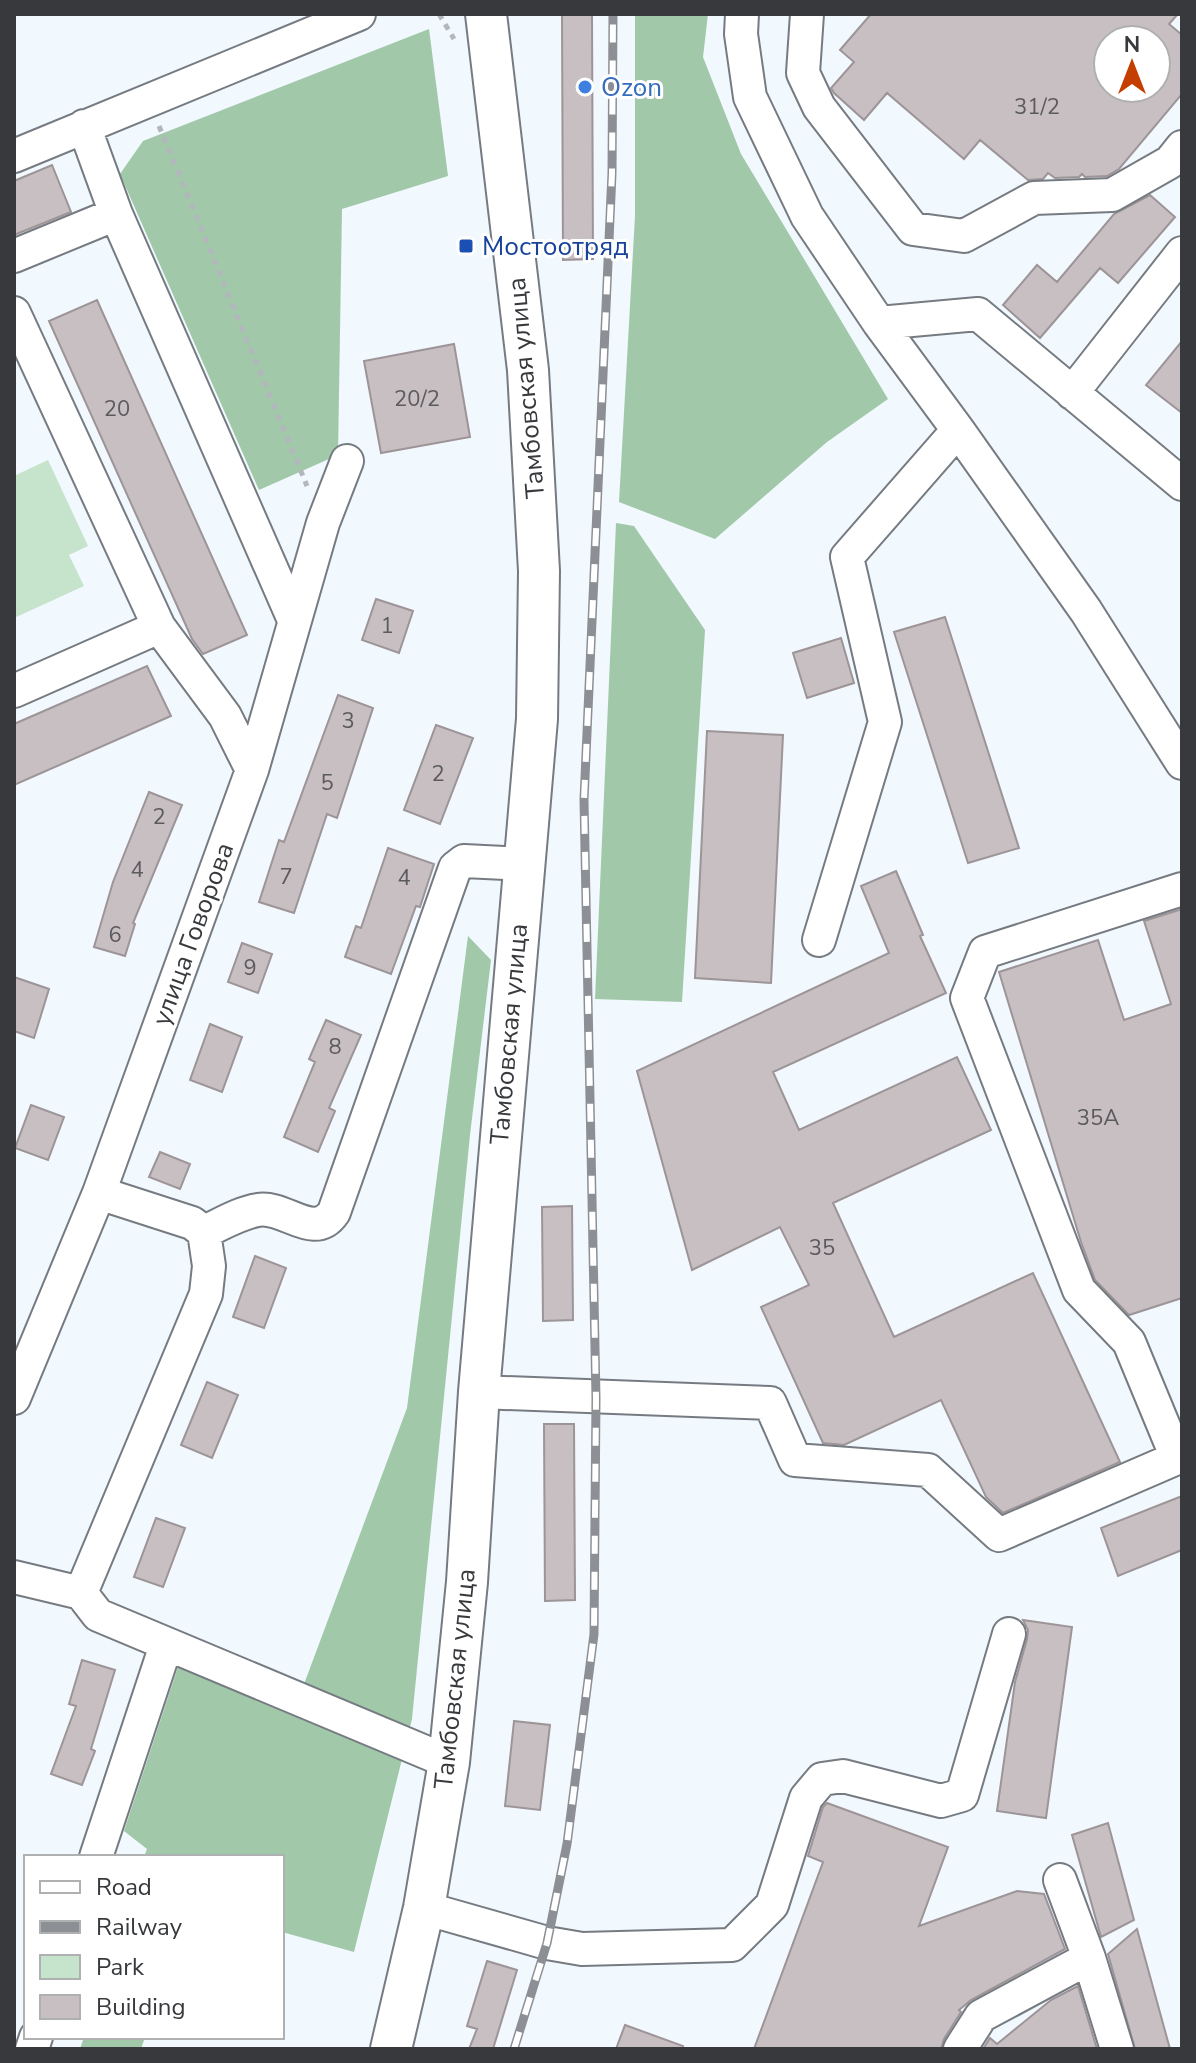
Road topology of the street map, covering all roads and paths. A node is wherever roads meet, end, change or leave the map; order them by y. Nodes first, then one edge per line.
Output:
1 (359, 14) edge
2 (439, 14) edge
3 (486, 14) edge
4 (742, 14) edge
5 (807, 14) edge
6 (454, 40) dead end
7 (157, 121) dead end
8 (84, 126) junction
9 (1182, 147) edge
10 (14, 156) edge
11 (116, 214) junction
12 (1182, 253) edge
13 (14, 256) edge
14 (14, 313) edge
15 (879, 323) junction
16 (1072, 393) junction
17 (958, 430) junction
18 (347, 461) dead end
19 (1182, 484) edge
20 (323, 523) junction
21 (294, 620) junction
22 (159, 627) junction
23 (14, 691) edge
24 (1182, 763) edge
25 (252, 770) junction
26 (524, 864) junction
27 (1182, 889) edge
28 (819, 940) dead end
29 (99, 1193) junction
30 (204, 1232) junction
31 (479, 1392) junction
32 (14, 1398) edge
33 (14, 1577) edge
34 (81, 1593) junction
35 (1009, 1634) dead end
36 (166, 1645) junction
37 (449, 1762) junction
38 (97, 1855) edge
39 (1060, 1880) dead end
40 (424, 1908) junction
41 (1089, 1958) junction
42 (391, 2049) edge
43 (960, 2049) edge
44 (1117, 2049) edge

1 - 8 street
2 - 6 path
3 - 26 main road, Тамбовская улица
4 - 15 street
5 - 9 street
7 - 20 path
8 - 10 street
8 - 11 street
11 - 13 street
11 - 21 street
12 - 16 street
14 - 22 street
15 - 16 street
15 - 17 street
16 - 19 street
17 - 24 street
17 - 28 street
18 - 20 street, улица Говорова
20 - 21 street, улица Говорова
21 - 25 street, улица Говорова
22 - 23 street
22 - 25 street
25 - 29 street, улица Говорова
26 - 30 street
26 - 31 main road, Тамбовская улица
27 - 31 street
29 - 30 street
29 - 32 street, улица Говорова
30 - 34 street
31 - 37 main road, Тамбовская улица
33 - 34 street
34 - 36 street
35 - 40 street
36 - 37 street
36 - 38 street
37 - 40 main road, Тамбовская улица
39 - 41 street
40 - 42 main road, Тамбовская улица
41 - 43 street
41 - 44 street

